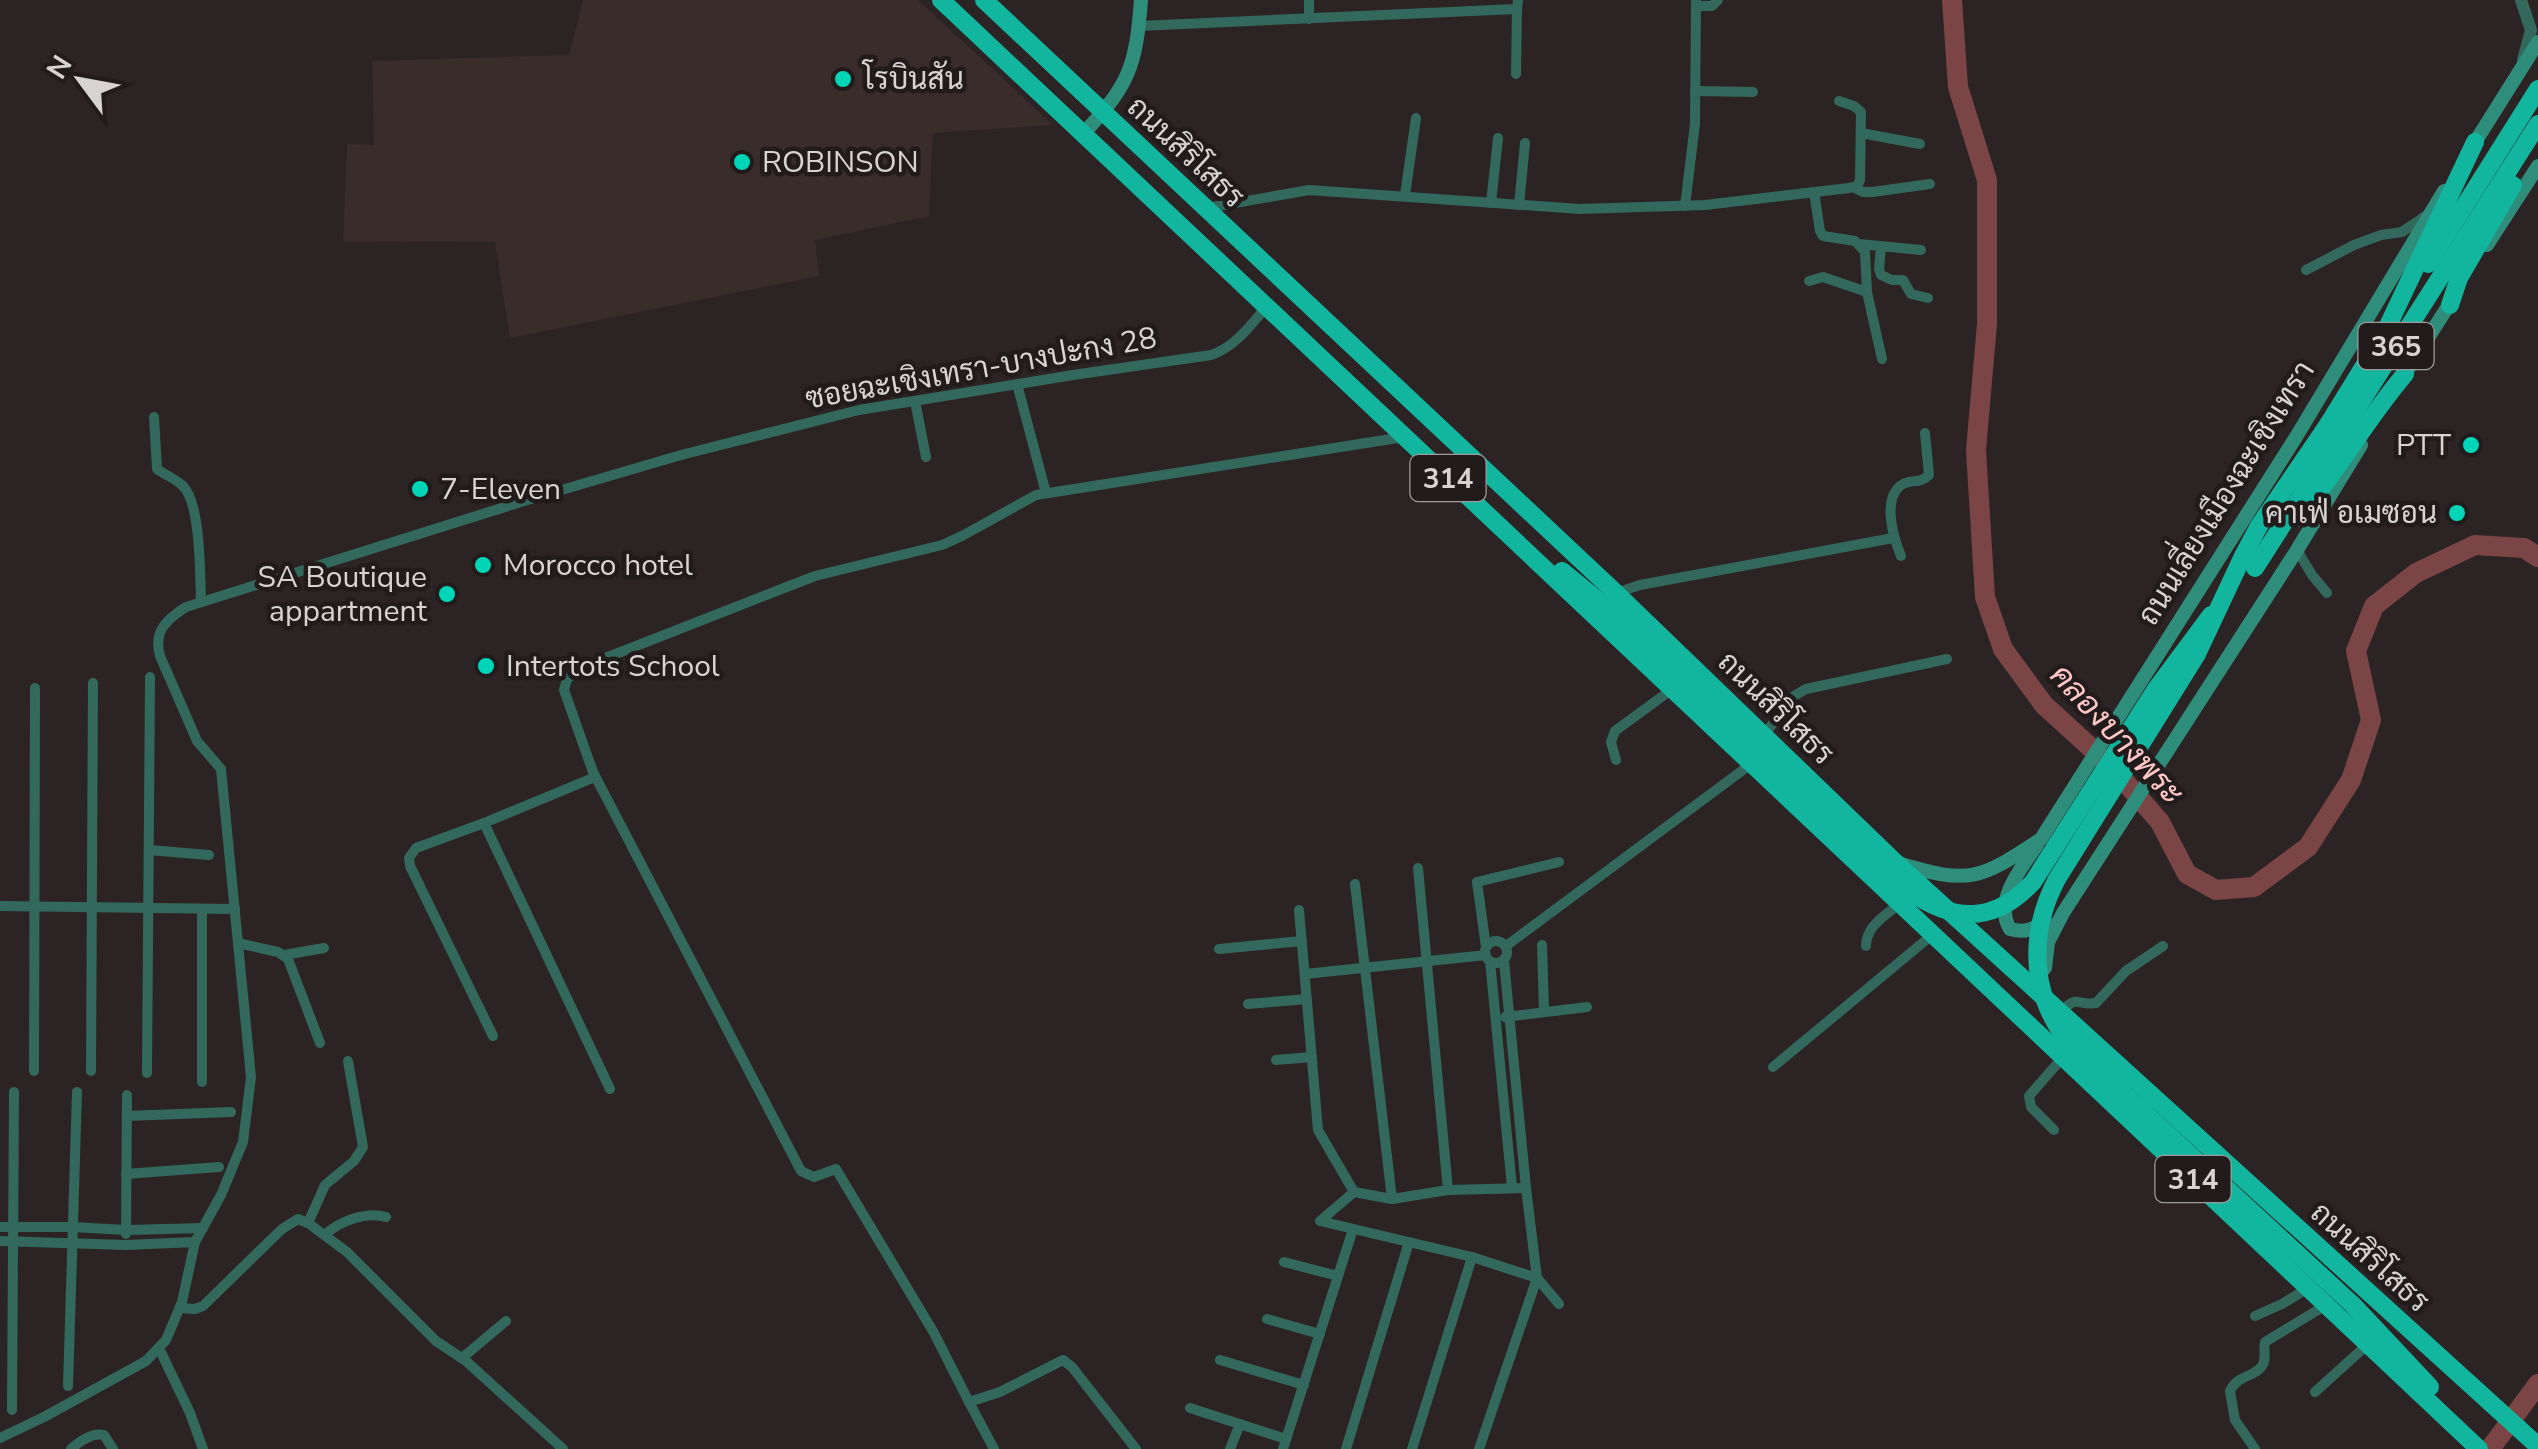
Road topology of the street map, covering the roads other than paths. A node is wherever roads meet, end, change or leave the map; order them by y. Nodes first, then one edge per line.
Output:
1 (941, 0) edge
2 (984, 0) edge
3 (1142, 0) edge
4 (1309, 0) edge
5 (1369, 0) edge
6 (1442, 0) edge
7 (1718, 0) edge
8 (1696, 3) edge
9 (1517, 5) edge
10 (2528, 8) edge
11 (1434, 14) junction
12 (1370, 17) junction
13 (1309, 19) junction
14 (1139, 26) junction
15 (2538, 42) edge
16 (1516, 74) dead end
17 (2538, 89) edge
18 (1695, 91) junction
19 (1753, 92) dead end
20 (1839, 101) dead end
21 (2498, 107) junction
22 (1104, 112) junction
23 (1416, 118) dead end
24 (2538, 124) edge
25 (1861, 133) junction
26 (1083, 134) junction
27 (1498, 138) dead end
28 (2538, 141) edge
29 (2476, 142) junction
30 (1525, 143) dead end
31 (1920, 144) dead end
32 (2538, 166) edge
33 (1930, 184) dead end
34 (1853, 187) junction
35 (1814, 192) junction
36 (1406, 195) junction
37 (1491, 203) junction
38 (1519, 206) junction
39 (1685, 206) junction
40 (1206, 208) junction
41 (2430, 213) junction
42 (1859, 244) junction
43 (1881, 246) junction
44 (1920, 250) dead end
45 (2306, 270) dead end
46 (1809, 281) dead end
47 (1867, 292) junction
48 (1928, 298) dead end
49 (2450, 305) junction
50 (1266, 307) junction
51 (2385, 332) junction
52 (1882, 360) dead end
53 (2405, 374) junction
54 (1017, 384) junction
55 (915, 400) junction
56 (154, 418) dead end
57 (1925, 433) dead end
58 (1404, 437) junction
59 (926, 456) dead end
60 (1046, 492) junction
61 (1488, 516) junction
62 (1893, 538) junction
63 (2297, 550) junction
64 (1901, 556) dead end
65 (2255, 568) junction
66 (1616, 593) junction
67 (2328, 593) dead end
68 (201, 602) junction
69 (1946, 660) dead end
70 (150, 678) dead end
71 (92, 684) dead end
72 (35, 688) dead end
73 (1670, 690) junction
74 (1764, 735) junction
75 (1616, 760) dead end
76 (1751, 764) junction
77 (596, 777) junction
78 (484, 824) junction
79 (2041, 838) junction
80 (148, 850) junction
81 (208, 855) dead end
82 (1559, 862) dead end
83 (1896, 863) junction
84 (1418, 868) dead end
85 (2085, 881) junction
86 (1355, 884) dead end
87 (1898, 904) junction
88 (0, 906) edge
89 (36, 906) junction
90 (93, 907) junction
91 (148, 907) junction
92 (202, 909) junction
93 (236, 909) junction
94 (1299, 910) dead end
95 (1932, 935) junction
96 (1976, 936) junction
97 (1302, 941) junction
98 (238, 943) junction
99 (1542, 945) dead end
100 (1506, 946) junction
101 (1866, 946) dead end
102 (2163, 946) dead end
103 (324, 948) dead end
104 (1220, 949) dead end
105 (284, 955) junction
106 (1487, 955) junction
107 (1954, 955) junction
108 (1426, 960) junction
109 (1504, 961) junction
110 (2005, 962) junction
111 (1363, 968) junction
112 (1305, 974) junction
113 (1988, 987) junction
114 (1307, 1000) junction
115 (1248, 1004) dead end
116 (1587, 1006) dead end
117 (2057, 1010) junction
118 (1544, 1012) junction
119 (1508, 1016) junction
120 (1494, 1018) junction
121 (493, 1036) dead end
122 (320, 1042) dead end
123 (2062, 1057) junction
124 (1312, 1058) junction
125 (1276, 1060) dead end
126 (348, 1061) dead end
127 (1773, 1068) dead end
128 (91, 1070) dead end
129 (34, 1071) dead end
130 (147, 1073) dead end
131 (202, 1082) dead end
132 (610, 1089) dead end
133 (14, 1092) dead end
134 (78, 1092) dead end
135 (127, 1094) dead end
136 (231, 1112) dead end
137 (126, 1116) junction
138 (2054, 1130) dead end
139 (219, 1167) dead end
140 (126, 1174) junction
141 (1512, 1187) junction
142 (1526, 1188) junction
143 (1448, 1190) junction
144 (1354, 1192) junction
145 (1392, 1199) junction
146 (386, 1216) dead end
147 (308, 1222) junction
148 (13, 1226) junction
149 (72, 1226) junction
150 (0, 1227) edge
151 (204, 1228) junction
152 (1354, 1229) junction
153 (126, 1230) junction
154 (324, 1235) junction
155 (6, 1241) edge
156 (71, 1242) junction
157 (196, 1242) junction
158 (1409, 1242) junction
159 (126, 1245) junction
160 (1472, 1257) junction
161 (1284, 1262) dead end
162 (1338, 1276) junction
163 (1537, 1278) junction
164 (2308, 1288) junction
165 (1558, 1304) dead end
166 (2326, 1305) junction
167 (180, 1308) junction
168 (2254, 1316) dead end
169 (1267, 1318) dead end
170 (506, 1321) dead end
171 (1320, 1334) junction
172 (2368, 1344) junction
173 (158, 1348) junction
174 (462, 1358) junction
175 (1220, 1360) dead end
176 (1304, 1385) junction
177 (68, 1386) dead end
178 (2315, 1392) dead end
179 (2435, 1400) junction
180 (969, 1402) junction
181 (1190, 1408) dead end
182 (12, 1410) dead end
183 (1240, 1424) junction
184 (0, 1438) edge
185 (1285, 1444) edge
186 (2538, 1446) edge
187 (72, 1449) edge
188 (113, 1449) edge
189 (203, 1449) edge
190 (563, 1449) edge
191 (994, 1449) edge
192 (1136, 1449) edge
193 (1230, 1449) edge
194 (1346, 1449) edge
195 (1412, 1449) edge
196 (1479, 1449) edge
197 (2256, 1449) edge
198 (2480, 1449) edge
199 (2495, 1449) edge

1 - 26 highway, ถนนสิริโสธร / 314
2 - 22 highway, ถนนสิริโสธร / 314
3 - 14 main road
4 - 13 street
5 - 12 street
6 - 11 street
7 - 8 street
8 - 18 street
9 - 11 street
9 - 16 street
10 - 21 street
11 - 12 street
12 - 13 street
13 - 14 street
14 - 22 main road
15 - 21 main road, ถนนเลี่ยงเมืองฉะเชิงเทรา / 365
17 - 51 highway, 365
18 - 19 street
18 - 39 street
20 - 25 street
21 - 29 main road, ถนนเลี่ยงเมืองฉะเชิงเทรา / 365
22 - 26 main road
22 - 40 highway, ถนนสิริโสธร / 314
23 - 36 street
24 - 65 highway, 365
25 - 31 street
25 - 34 street
26 - 50 highway, ถนนสิริโสธร / 314
27 - 37 street
28 - 49 highway
29 - 41 main road, ถนนเลี่ยงเมืองฉะเชิงเทรา / 365
29 - 51 highway
30 - 38 street
32 - 49 main road, 365
33 - 34 street
34 - 35 street
35 - 39 street
35 - 42 street
36 - 37 street
36 - 40 street
37 - 38 street
38 - 39 street
40 - 66 highway, ถนนสิริโสธร / 314
41 - 45 street
41 - 79 main road, ถนนเลี่ยงเมืองฉะเชิงเทรา / 365
42 - 43 street
42 - 47 street
43 - 44 street
43 - 48 street
46 - 47 street
47 - 52 street
49 - 53 main road, 365
50 - 54 street, ซอยฉะเชิงเทรา-บางปะกง 28
50 - 58 highway, ถนนสิริโสธร / 314
51 - 179 highway, bridge
53 - 63 main road, 365
53 - 65 highway
54 - 55 street, ซอยฉะเชิงเทรา-บางปะกง 28
54 - 60 street
55 - 59 street
55 - 68 street, ซอยฉะเชิงเทรา-บางปะกง 28
56 - 68 street
57 - 62 street
58 - 60 street
58 - 61 highway, ถนนสิริโสธร / 314
60 - 77 street
61 - 65 highway, bridge
61 - 73 highway, ถนนสิริโสธร / 314
62 - 64 street
62 - 66 street
63 - 67 street
63 - 85 main road, 365
66 - 74 highway, ถนนสิริโสธร / 314
68 - 93 street, ซอยฉะเชิงเทรา-บางปะกง 28
69 - 74 street
70 - 80 street
71 - 90 street
72 - 89 street
73 - 75 street
73 - 76 highway, ถนนสิริโสธร / 314
74 - 83 highway, ถนนสิริโสธร / 314
76 - 87 highway, ถนนสิริโสธร / 314
76 - 100 street
77 - 78 street
77 - 180 street
78 - 121 street
78 - 132 street
79 - 83 main road, ถนนเลี่ยงเมืองฉะเชิงเทรา / 365
79 - 85 main road
80 - 81 street
80 - 91 street
82 - 106 street
83 - 96 highway, ถนนสิริโสธร / 314
84 - 108 street
85 - 117 main road, 365
86 - 111 street
87 - 95 highway, ถนนสิริโสธร / 314
87 - 101 street
88 - 89 street
89 - 90 street
89 - 129 street
90 - 91 street
90 - 128 street
91 - 92 street
91 - 130 street
92 - 93 street
92 - 131 street
93 - 98 street, ซอยฉะเชิงเทรา-บางปะกง 28
94 - 97 street
95 - 107 highway, ถนนสิริโสธร / 314
95 - 127 street
96 - 107 highway
96 - 110 highway, ถนนสิริโสธร / 314
97 - 104 street
97 - 112 street
98 - 105 street
98 - 151 street, ซอยฉะเชิงเทรา-บางปะกง 28
99 - 118 street
100 - 106 street
100 - 109 street
102 - 117 street
103 - 105 street
105 - 122 street
106 - 108 street
106 - 109 street
106 - 120 street
107 - 113 highway, ถนนสิริโสธร / 314
108 - 111 street
108 - 143 street
109 - 119 street
110 - 113 highway
110 - 117 highway, ถนนสิริโสธร / 314
111 - 112 street
111 - 145 street
112 - 114 street
113 - 123 highway, ถนนสิริโสธร / 314
114 - 115 street
114 - 124 street
116 - 118 street
117 - 186 highway, ถนนสิริโสธร / 314
118 - 119 street
119 - 120 street
119 - 142 street
120 - 141 street
123 - 138 street
123 - 164 highway, ถนนสิริโสธร / 314
124 - 125 street
124 - 144 street
126 - 147 street
133 - 148 street
134 - 149 street
135 - 137 street
136 - 137 street
137 - 140 street
139 - 140 street
140 - 153 street
141 - 142 street
141 - 143 street
142 - 163 street
143 - 145 street
144 - 145 street
144 - 152 street
146 - 154 street
147 - 154 street
147 - 167 street
148 - 149 street
148 - 150 street
148 - 155 street
149 - 153 street
149 - 156 street
151 - 153 street
151 - 157 street, ซอยฉะเชิงเทรา-บางปะกง 28
152 - 158 street
152 - 162 street
153 - 159 street
154 - 174 street
155 - 156 street
155 - 182 street
156 - 159 street
156 - 177 street
157 - 159 street
157 - 167 street, ซอยฉะเชิงเทรา-บางปะกง 28
158 - 160 street
158 - 194 street
160 - 163 street
160 - 195 street
161 - 162 street
162 - 171 street
163 - 165 street
163 - 196 street
164 - 166 highway, ถนนสิริโสธร / 314
164 - 168 street
166 - 172 highway, ถนนสิริโสธร / 314
166 - 197 street
167 - 173 street, ซอยฉะเชิงเทรา-บางปะกง 28
169 - 171 street
170 - 174 street
171 - 176 street
172 - 178 street
172 - 179 highway, ถนนสิริโสธร / 314
173 - 184 street, ซอยฉะเชิงเทรา-บางปะกง 28
173 - 189 street
174 - 190 street
175 - 176 street
176 - 185 street
179 - 198 highway, ถนนสิริโสธร / 314
179 - 199 highway
180 - 191 street
180 - 192 street
181 - 183 street
183 - 185 street
183 - 193 street
187 - 188 street

